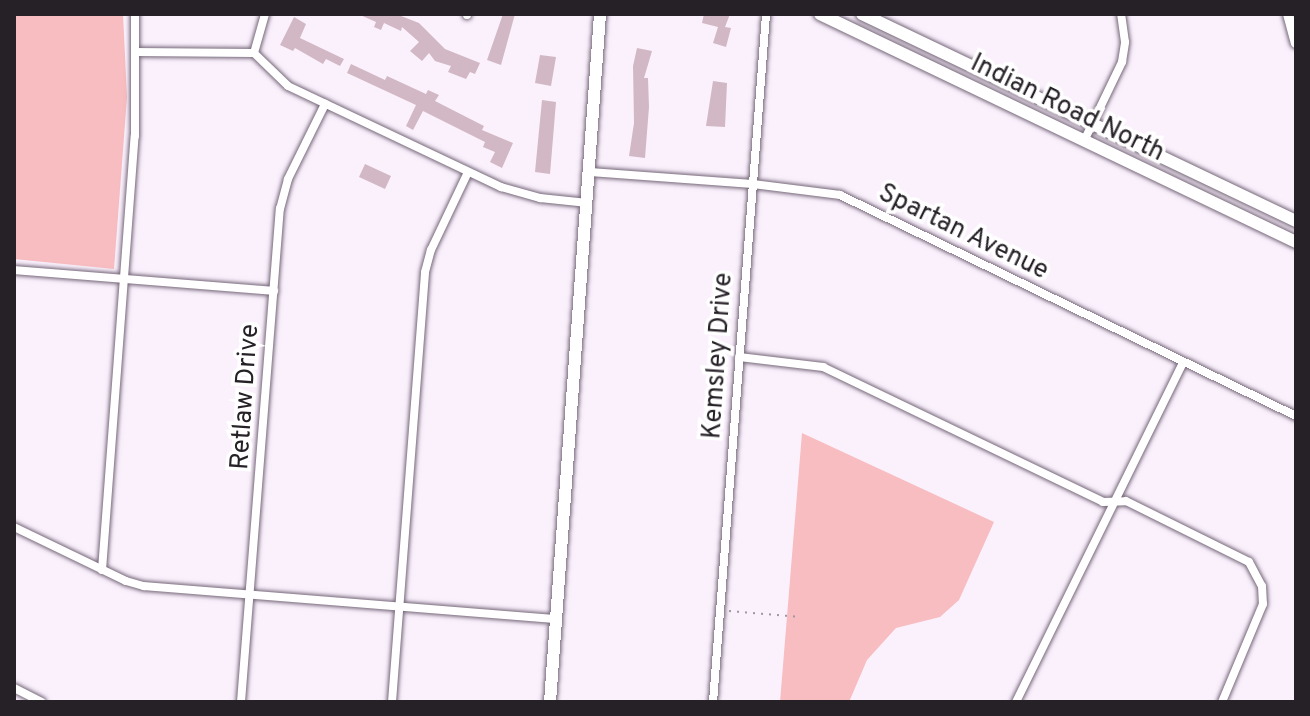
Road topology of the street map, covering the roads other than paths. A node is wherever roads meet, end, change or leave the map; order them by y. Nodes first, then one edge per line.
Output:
1 (135, 14) edge
2 (265, 14) edge
3 (600, 14) edge
4 (766, 14) edge
5 (820, 14) edge
6 (862, 14) edge
7 (1121, 14) edge
8 (1288, 14) edge
9 (1296, 43) edge
10 (135, 52) junction
11 (254, 53) junction
12 (325, 104) junction
13 (1092, 125) junction
14 (1084, 141) junction
15 (468, 172) junction
16 (590, 172) junction
17 (753, 184) junction
18 (588, 203) junction
19 (1296, 221) edge
20 (1296, 242) edge
21 (14, 270) edge
22 (125, 279) junction
23 (274, 291) junction
24 (739, 357) junction
25 (1183, 362) junction
26 (1296, 416) edge
27 (1113, 504) junction
28 (14, 527) edge
29 (102, 570) junction
30 (252, 595) junction
31 (400, 607) junction
32 (557, 619) junction
33 (14, 688) edge
34 (42, 702) edge
35 (241, 702) edge
36 (392, 702) edge
37 (550, 702) edge
38 (713, 702) edge
39 (1016, 702) edge
40 (1222, 702) edge

1 - 10 street
2 - 11 street
3 - 16 main road
4 - 17 street, Kemsley Drive
5 - 14 main road, Indian Road North
6 - 13 main road, Indian Road North
7 - 13 street
8 - 9 street
10 - 11 street
10 - 22 street
11 - 12 street
12 - 15 street
12 - 23 street, Retlaw Drive
13 - 14 street
13 - 19 main road, Indian Road North
14 - 20 main road, Indian Road North
15 - 18 street
15 - 31 street
16 - 17 street, Spartan Avenue
16 - 18 main road
17 - 24 street, Kemsley Drive
17 - 25 street, Spartan Avenue
18 - 32 main road
21 - 22 street
22 - 23 street
22 - 29 street
23 - 30 street, Retlaw Drive
24 - 27 street
24 - 38 street, Kemsley Drive
25 - 26 street, Spartan Avenue
25 - 27 street
27 - 39 street
27 - 40 street
28 - 29 street
29 - 30 street
30 - 31 street
30 - 35 street, Retlaw Drive
31 - 32 street
31 - 36 street
32 - 37 main road
33 - 34 street

